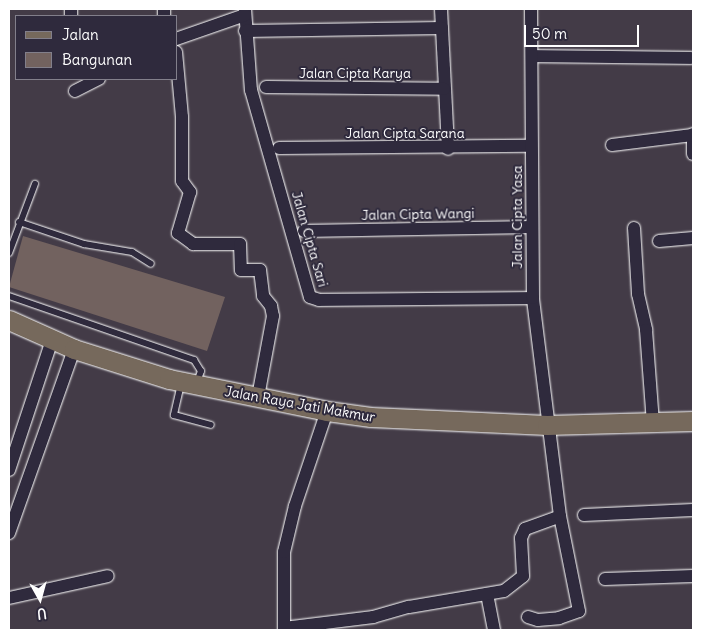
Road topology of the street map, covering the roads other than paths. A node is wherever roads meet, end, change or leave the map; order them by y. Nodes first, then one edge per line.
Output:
1 (441, 9) edge
2 (531, 9) edge
3 (245, 12) edge
4 (442, 28) junction
5 (245, 31) junction
6 (178, 38) edge
7 (533, 56) junction
8 (691, 58) dead end
9 (178, 74) edge
10 (97, 80) edge
11 (266, 87) dead end
12 (444, 89) junction
13 (75, 91) dead end
14 (692, 134) edge
15 (612, 145) dead end
16 (531, 146) junction
17 (279, 148) dead end
18 (448, 149) junction
19 (693, 154) edge
20 (35, 184) dead end
21 (19, 222) junction
22 (532, 227) junction
23 (634, 228) dead end
24 (304, 231) dead end
25 (693, 238) edge
26 (659, 241) dead end
27 (9, 252) edge
28 (150, 264) dead end
29 (9, 296) edge
30 (533, 298) junction
31 (9, 320) edge
32 (52, 340) junction
33 (74, 349) junction
34 (188, 384) junction
35 (258, 397) junction
36 (327, 410) junction
37 (693, 421) edge
38 (653, 423) junction
39 (547, 424) junction
40 (211, 425) dead end
41 (9, 470) edge
42 (693, 510) edge
43 (584, 515) dead end
44 (560, 516) junction
45 (10, 527) edge
46 (108, 576) dead end
47 (693, 576) edge
48 (605, 579) dead end
49 (487, 594) junction
50 (9, 598) edge
51 (528, 617) dead end
52 (284, 629) edge
53 (494, 630) edge

1 - 4 street
2 - 7 street, Jalan Cipta Yasa
3 - 5 street
3 - 6 street
4 - 5 street
4 - 12 street
5 - 30 street, Jalan Cipta Sari
7 - 8 street
7 - 16 street, Jalan Cipta Yasa
9 - 35 street
10 - 13 street
11 - 12 street, Jalan Cipta Karya
12 - 18 street
14 - 15 street
14 - 19 street
16 - 18 street, Jalan Cipta Sarana
16 - 22 street, Jalan Cipta Yasa
17 - 18 street, Jalan Cipta Sarana
20 - 21 lane
21 - 27 lane
21 - 28 lane
22 - 24 street, Jalan Cipta Wangi
22 - 30 street, Jalan Cipta Yasa
23 - 38 street
25 - 26 street
29 - 34 lane
30 - 39 street, Jalan Cipta Yasa
31 - 32 main road, Jalan Raya Jati Makmur
32 - 33 main road, Jalan Raya Jati Makmur
32 - 41 street
33 - 34 main road, Jalan Raya Jati Makmur
33 - 45 street
34 - 35 main road, Jalan Raya Jati Makmur
34 - 40 lane
35 - 36 main road, Jalan Raya Jati Makmur
36 - 39 main road, Jalan Raya Jati Makmur
36 - 52 street
37 - 38 main road, Jalan Raya Jati Makmur
38 - 39 main road, Jalan Raya Jati Makmur
39 - 44 street, Jalan Cipta Yasa
42 - 43 street
44 - 49 street
44 - 51 street, Jalan Cipta Yasa
46 - 50 street
47 - 48 street
49 - 52 street
49 - 53 street

